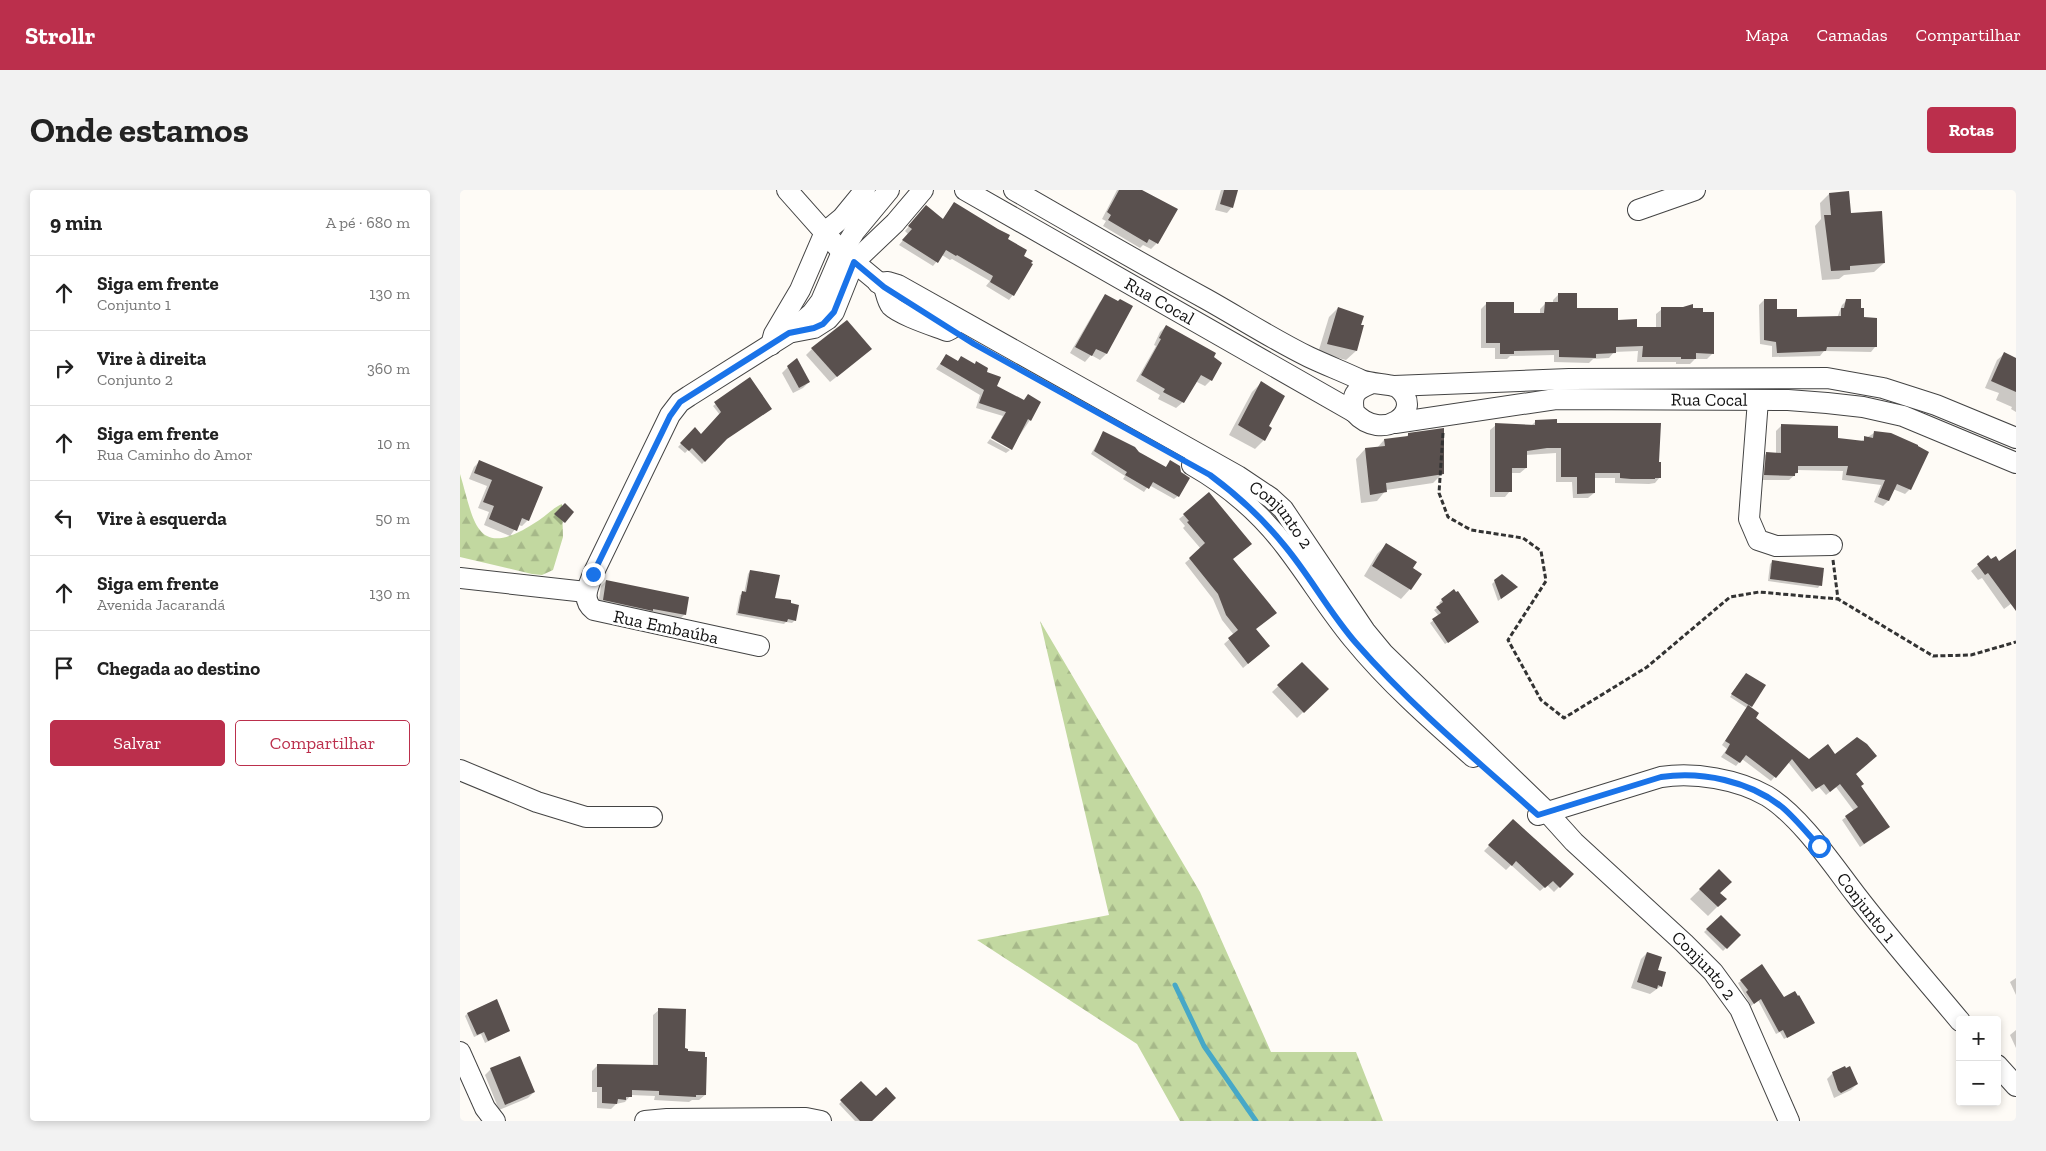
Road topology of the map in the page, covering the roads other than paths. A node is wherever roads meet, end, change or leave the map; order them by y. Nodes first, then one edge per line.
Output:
1 (787, 190) edge
2 (865, 190) edge
3 (889, 190) edge
4 (908, 190) edge
5 (913, 190) edge
6 (923, 190) edge
7 (965, 190) edge
8 (1014, 190) edge
9 (1695, 190) edge
10 (1638, 210) dead end
11 (826, 232) junction
12 (848, 257) junction
13 (778, 338) junction
14 (1370, 384) junction
15 (1394, 386) junction
16 (1758, 400) junction
17 (1354, 412) junction
18 (1395, 423) junction
19 (2016, 438) edge
20 (2016, 463) edge
21 (1832, 545) road end
22 (460, 578) edge
23 (586, 592) junction
24 (759, 646) dead end
25 (460, 770) edge
26 (1542, 813) junction
27 (652, 817) dead end
28 (1956, 1016) edge
29 (460, 1052) edge
30 (2001, 1069) edge
31 (2016, 1086) edge
32 (495, 1121) edge
33 (645, 1121) edge
34 (821, 1121) edge
35 (1789, 1121) edge

1 - 11 street, Conjunto 2
2 - 11 street
3 - 12 street
4 - 5 street
6 - 12 street
7 - 17 street, Rua Cocal
8 - 14 street, Rua Cocal
9 - 10 street
11 - 12 street, Conjunto 2
11 - 13 street
12 - 13 street
12 - 26 street, Conjunto 2
13 - 23 street
14 - 15 street
14 - 17 street
15 - 18 street
15 - 19 street, Rua Cocal
16 - 18 street, Rua Cocal
16 - 20 street, Rua Cocal
16 - 21 street
17 - 18 street
22 - 23 street
23 - 24 street, Rua Embaúba
25 - 27 street
26 - 28 street, Conjunto 1
26 - 35 street, Conjunto 2
29 - 32 street
30 - 31 street
33 - 34 street

